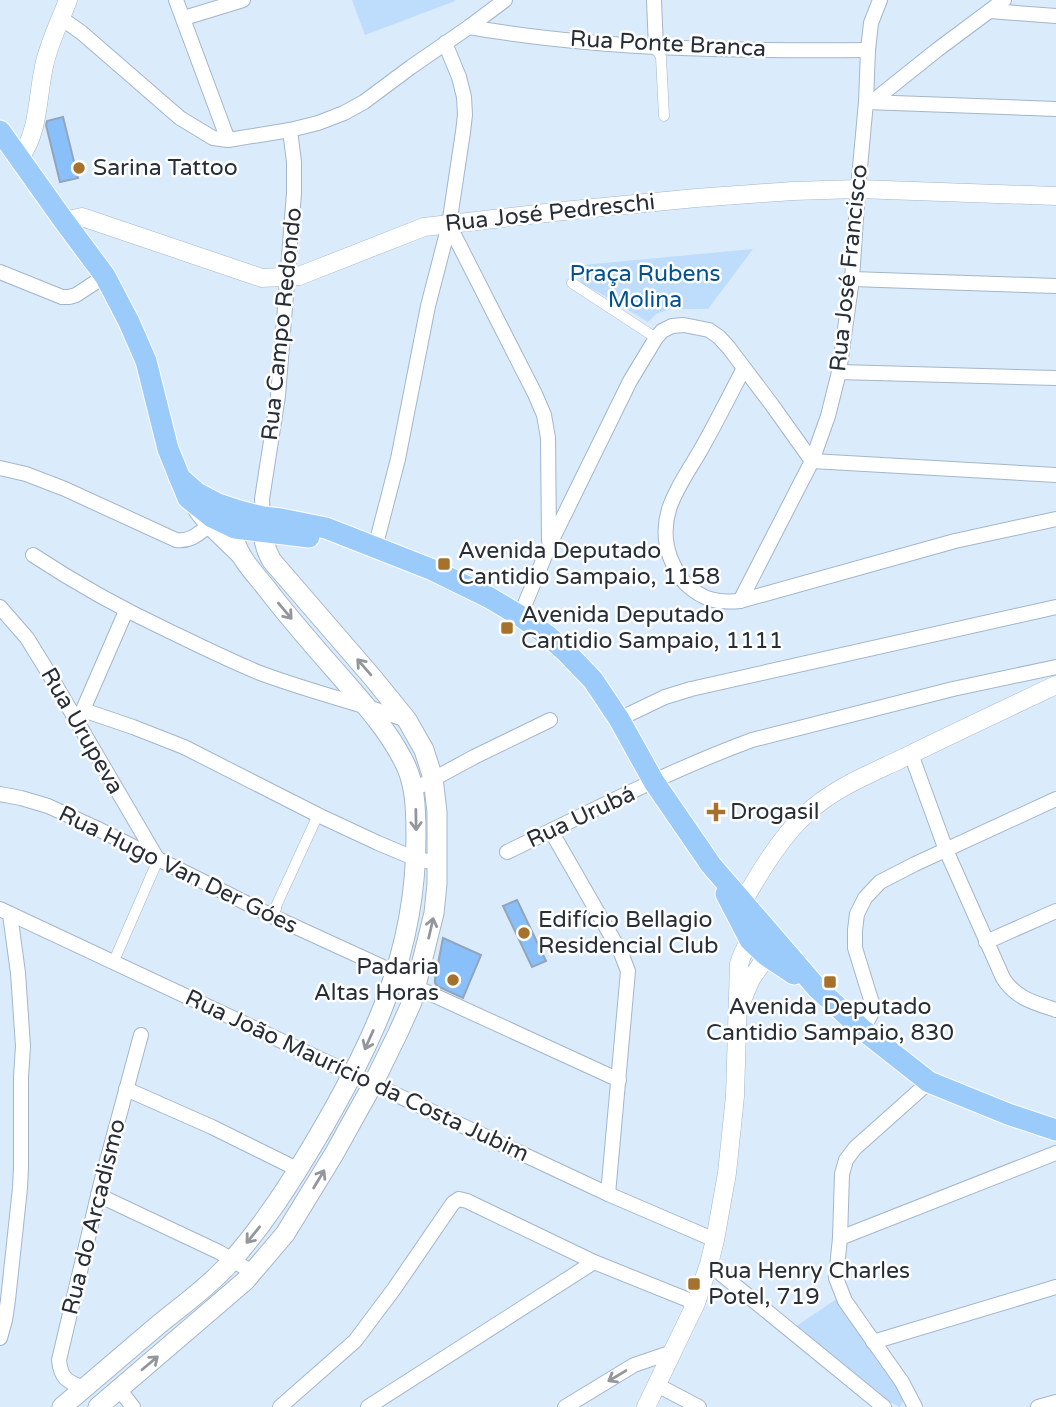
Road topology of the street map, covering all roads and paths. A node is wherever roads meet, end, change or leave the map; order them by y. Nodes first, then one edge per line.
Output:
1 (68, 0) edge
2 (176, 0) edge
3 (243, 0) edge
4 (505, 0) edge
5 (654, 0) edge
6 (880, 0) edge
7 (1004, 0) edge
8 (990, 11) junction
9 (1056, 16) edge
10 (61, 18) junction
11 (184, 18) junction
12 (469, 27) junction
13 (445, 43) junction
14 (656, 48) junction
15 (869, 50) junction
16 (869, 102) junction
17 (1056, 109) edge
18 (664, 116) dead end
19 (290, 130) junction
20 (0, 131) edge
21 (228, 140) junction
22 (20, 157) junction
23 (858, 189) junction
24 (1056, 196) edge
25 (64, 221) junction
26 (449, 225) junction
27 (0, 272) edge
28 (105, 276) junction
29 (288, 277) junction
30 (852, 279) junction
31 (572, 283) dead end
32 (1056, 286) edge
33 (656, 338) junction
34 (744, 368) junction
35 (839, 372) junction
36 (1056, 378) edge
37 (811, 461) junction
38 (0, 468) edge
39 (1056, 475) edge
40 (178, 477) junction
41 (188, 498) junction
42 (237, 519) junction
43 (1056, 519) edge
44 (263, 524) junction
45 (210, 525) junction
46 (549, 546) junction
47 (372, 548) junction
48 (33, 555) dead end
49 (243, 557) junction
50 (740, 601) junction
51 (0, 607) edge
52 (1056, 607) edge
53 (126, 611) junction
54 (520, 616) junction
55 (1056, 667) edge
56 (1056, 685) edge
57 (366, 706) junction
58 (80, 717) junction
59 (619, 719) junction
60 (407, 720) junction
61 (550, 720) dead end
62 (911, 754) junction
63 (433, 778) junction
64 (654, 782) junction
65 (413, 790) junction
66 (0, 794) edge
67 (1056, 799) edge
68 (318, 815) junction
69 (551, 831) junction
70 (946, 850) junction
71 (507, 852) dead end
72 (416, 859) junction
73 (158, 860) junction
74 (438, 863) junction
75 (711, 865) junction
76 (743, 902) junction
77 (1056, 911) edge
78 (5, 912) edge
79 (274, 917) junction
80 (764, 940) junction
81 (986, 942) junction
82 (113, 963) junction
83 (395, 975) junction
84 (416, 987) junction
85 (1056, 1010) edge
86 (863, 1030) junction
87 (141, 1035) dead end
88 (352, 1074) junction
89 (618, 1080) junction
90 (929, 1082) junction
91 (373, 1084) junction
92 (126, 1089) junction
93 (1056, 1130) edge
94 (1056, 1153) edge
95 (299, 1170) junction
96 (608, 1194) junction
97 (98, 1195) junction
98 (840, 1238) junction
99 (715, 1240) junction
100 (233, 1260) junction
101 (594, 1262) junction
102 (709, 1264) junction
103 (253, 1272) junction
104 (1056, 1287) edge
105 (696, 1303) junction
106 (0, 1338) edge
107 (873, 1342) junction
108 (673, 1352) junction
109 (657, 1385) junction
110 (83, 1388) junction
111 (119, 1389) junction
112 (1056, 1402) edge
113 (62, 1407) edge
114 (98, 1407) edge
115 (133, 1407) edge
116 (281, 1407) edge
117 (368, 1407) edge
118 (565, 1407) edge
119 (646, 1407) edge
120 (699, 1407) edge
121 (884, 1407) edge
122 (915, 1407) edge
123 (1038, 1407) edge

1 - 10 street
2 - 11 street
3 - 11 street
4 - 12 street
5 - 14 street
6 - 15 street, Rua José Francisco
7 - 8 street
8 - 9 street
8 - 16 street
10 - 21 street
10 - 22 street
11 - 21 street
12 - 13 street
12 - 14 street, Rua Ponte Branca
13 - 19 street
13 - 26 street
14 - 15 street, Rua Ponte Branca
14 - 18 street
15 - 16 street, Rua José Francisco
16 - 17 street
16 - 23 street, Rua José Francisco
19 - 21 street
19 - 29 street, Rua Campo Redondo
20 - 22 main road
22 - 25 main road
23 - 24 street, Rua José Pedreschi
23 - 26 street, Rua José Pedreschi
23 - 30 street, Rua José Francisco
25 - 28 main road
25 - 29 street, Rua José Pedreschi
26 - 29 street, Rua José Pedreschi
26 - 46 street
26 - 47 street
27 - 28 street
28 - 40 main road
29 - 44 street, Rua Campo Redondo
30 - 32 street
30 - 35 street, Rua José Francisco
31 - 33 street
33 - 34 street
33 - 46 street
34 - 37 street
34 - 50 street
35 - 36 street
35 - 37 street, Rua José Francisco
37 - 39 street
37 - 50 street, Rua José Francisco
38 - 45 street
40 - 41 main road
40 - 42 main road
41 - 42 main road
41 - 45 main road
42 - 44 main road
42 - 49 main road
43 - 50 street
44 - 47 main road
60 -> 44 main road
45 - 49 main road
46 - 54 street
47 - 54 main road
48 - 53 street
49 -> 57 main road
51 - 58 street, Rua Urupeva
52 - 59 street
53 - 57 street
53 - 58 street
54 - 59 main road
55 - 64 street, Rua Urubá
56 - 62 street
57 - 60 street
57 - 65 main road
58 - 68 street
58 - 73 street, Rua Urupeva
59 - 64 main road
60 - 63 main road
61 - 63 street
62 - 70 street
62 - 76 street
63 - 65 street
63 - 74 main road
64 - 69 street, Rua Urubá
64 - 75 main road
65 -> 72 main road
66 - 73 street, Rua Hugo Van Der Góes
67 - 70 street
68 - 72 street
68 - 79 street
69 - 71 street, Rua Urubá
69 - 89 street
70 - 81 street
70 - 86 street
72 - 74 street
72 - 83 main road
73 - 79 street, Rua Hugo Van Der Góes
73 - 82 street
84 -> 74 main road
75 - 76 main road
75 - 80 main road
76 - 80 main road
77 - 81 street
78 - 82 street, Rua João Maurício da Costa Jubim
78 - 106 street
79 - 83 street, Rua Hugo Van Der Góes
80 - 86 main road
80 - 99 street
81 - 85 street
82 - 88 street, Rua João Maurício da Costa Jubim
83 - 84 street, Rua Hugo Van Der Góes
83 -> 88 main road
84 - 89 street, Rua Hugo Van Der Góes
84 - 91 main road
86 - 90 main road
87 - 92 street, Rua do Arcadismo
88 - 91 street, Rua João Maurício da Costa Jubim
88 - 95 main road
89 - 96 street
90 - 93 main road
90 - 98 street
91 - 96 street, Rua João Maurício da Costa Jubim
103 -> 91 main road
92 - 95 street
92 - 97 street, Rua do Arcadismo
94 - 98 street
95 -> 100 main road
96 - 99 street, Rua João Maurício da Costa Jubim
97 - 100 street
97 - 110 street, Rua do Arcadismo
98 - 107 street
99 - 102 street
100 - 103 street
100 - 110 main road
101 - 105 street
101 - 116 street
101 - 117 street
102 - 105 street
102 - 121 street
111 -> 103 main road
104 - 107 street
105 - 108 street
107 - 122 street
108 - 109 street
108 -> 118 street
109 - 119 street
109 - 120 street
110 - 113 main road
111 - 114 main road
111 - 115 street
112 - 123 street

